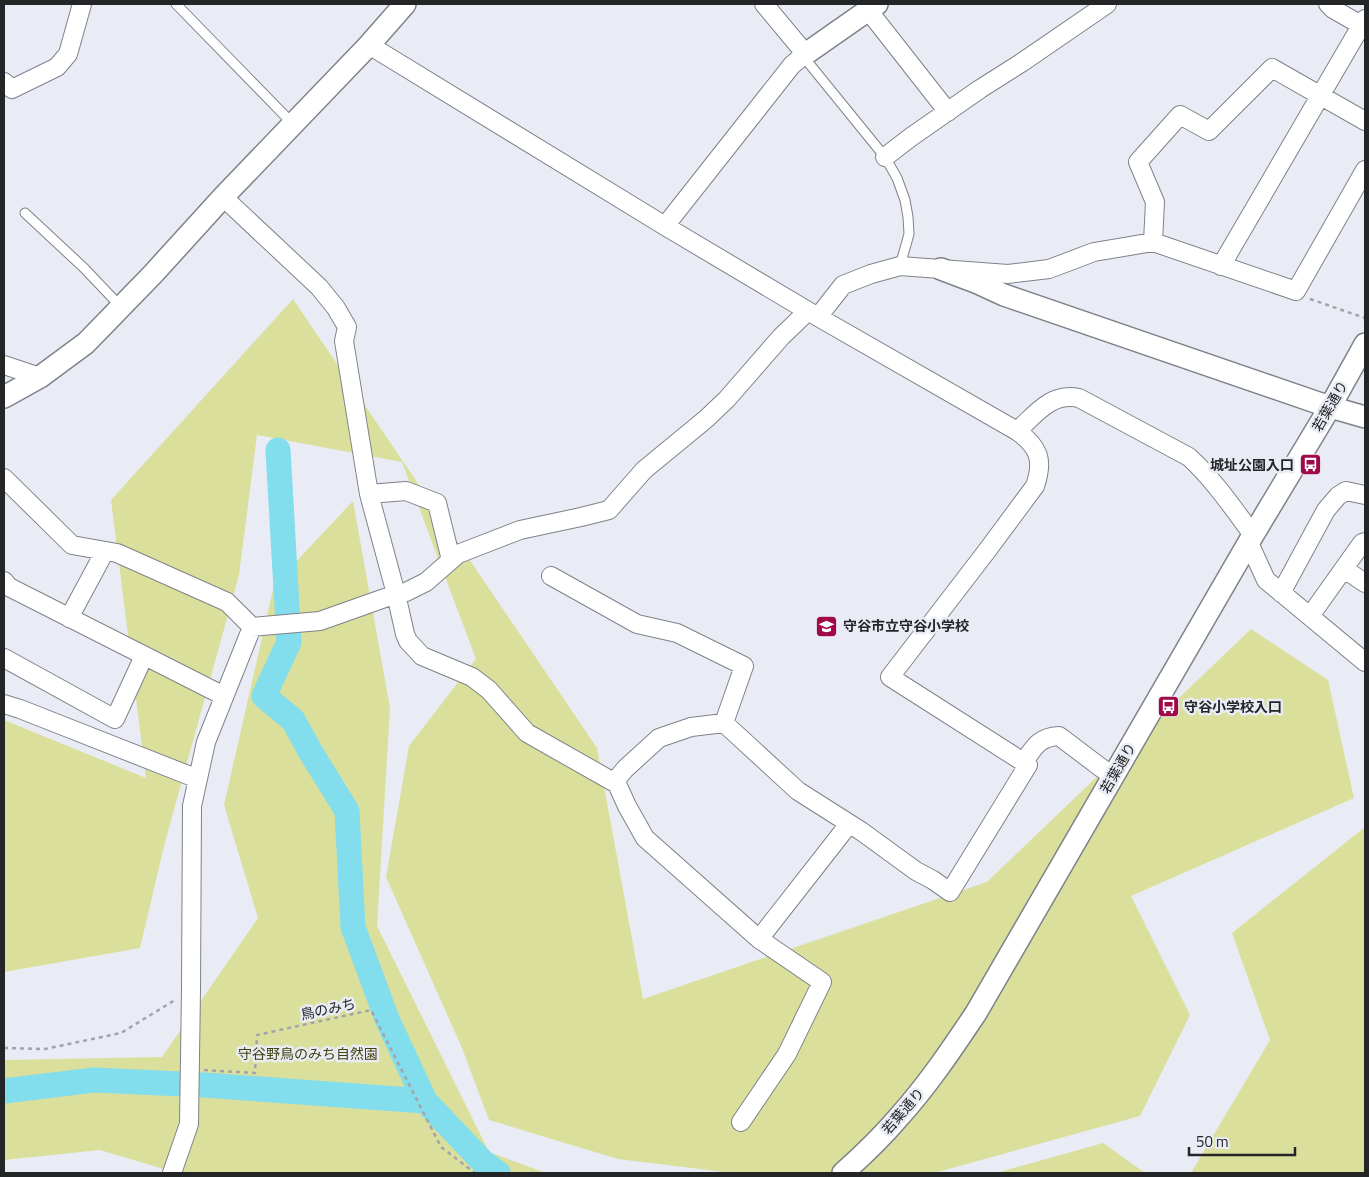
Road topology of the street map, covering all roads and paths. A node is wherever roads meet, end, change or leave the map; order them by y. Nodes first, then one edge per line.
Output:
1 (82, 4) edge
2 (176, 4) edge
3 (405, 4) edge
4 (764, 4) edge
5 (1107, 4) edge
6 (1328, 4) edge
7 (873, 7) edge
8 (1363, 22) edge
9 (369, 45) junction
10 (804, 55) junction
11 (6, 89) edge
12 (1321, 95) junction
13 (948, 112) junction
14 (1365, 121) edge
15 (293, 124) junction
16 (885, 157) junction
17 (1365, 170) edge
18 (223, 198) junction
19 (25, 213) dead end
20 (665, 226) junction
21 (1153, 242) junction
22 (900, 266) junction
23 (1221, 266) junction
24 (941, 269) junction
25 (1296, 291) junction
26 (121, 307) junction
27 (813, 314) junction
28 (1365, 318) edge
29 (1365, 344) edge
30 (4, 365) edge
31 (40, 377) junction
32 (4, 397) edge
33 (1330, 407) junction
34 (1365, 417) edge
35 (1017, 431) junction
36 (4, 478) edge
37 (369, 494) junction
38 (1365, 494) edge
39 (1251, 539) junction
40 (1365, 542) edge
41 (105, 551) junction
42 (451, 560) junction
43 (1344, 569) junction
44 (551, 576) dead end
45 (4, 581) edge
46 (1365, 583) edge
47 (1281, 593) junction
48 (396, 594) junction
49 (1310, 616) junction
50 (69, 618) junction
51 (252, 627) junction
52 (144, 656) junction
53 (4, 658) edge
54 (1365, 662) edge
55 (224, 696) junction
56 (4, 704) edge
57 (724, 723) junction
58 (1024, 762) junction
59 (1113, 776) junction
60 (198, 779) junction
61 (616, 784) junction
62 (850, 824) junction
63 (759, 939) junction
64 (191, 990) junction
65 (4, 1048) edge
66 (190, 1069) junction
67 (742, 1122) dead end
68 (172, 1173) edge
69 (475, 1173) edge
70 (843, 1173) edge

1 - 11 street
2 - 15 lane
3 - 9 street
4 - 10 street
5 - 13 street
6 - 8 street
7 - 10 street
7 - 13 street
8 - 12 street
9 - 15 street
9 - 20 street
10 - 16 lane
10 - 20 street
12 - 14 street
12 - 21 street
12 - 23 street
13 - 16 street
15 - 18 street
16 - 22 lane
17 - 25 street
18 - 26 street
18 - 37 street
19 - 26 lane
20 - 27 street
21 - 23 street
21 - 24 street
22 - 24 street
22 - 27 street
23 - 25 street
24 - 33 street
25 - 28 path
26 - 31 street
27 - 35 street
27 - 42 street
29 - 33 street, 若葉通り
30 - 31 street
31 - 32 street
33 - 34 street
33 - 39 street, 若葉通り
35 - 39 street
35 - 58 street
36 - 41 street
37 - 42 street
37 - 48 street
38 - 47 street
39 - 47 street
39 - 59 street, 若葉通り
40 - 43 street
41 - 50 street
41 - 51 street
42 - 48 street
43 - 46 street
43 - 49 street
44 - 57 street
45 - 50 street
47 - 49 street
48 - 51 street
48 - 61 street
49 - 54 street
50 - 52 street
51 - 55 street
52 - 53 street
52 - 55 street
55 - 60 street
56 - 60 street
57 - 61 street
57 - 62 street
58 - 59 street
58 - 62 street
59 - 70 street, 若葉通り
60 - 64 street
61 - 63 street
62 - 63 street
63 - 67 street
64 - 65 path
64 - 66 street
66 - 68 street
66 - 69 path, 鳥のみち

